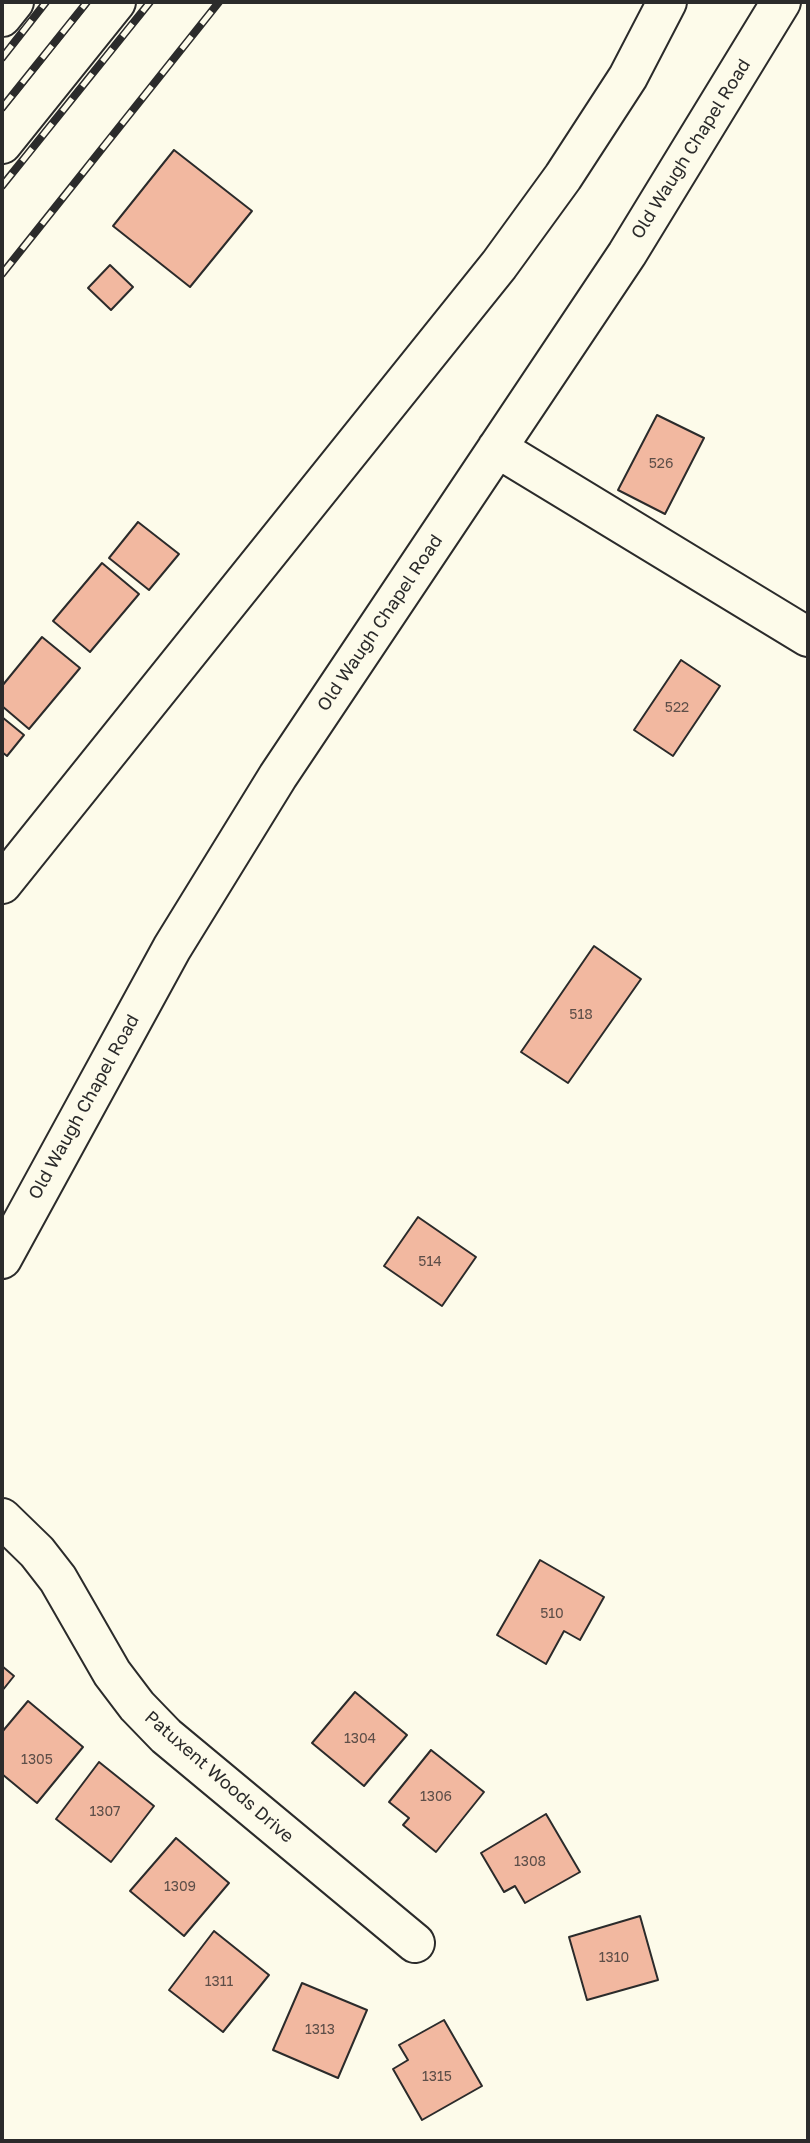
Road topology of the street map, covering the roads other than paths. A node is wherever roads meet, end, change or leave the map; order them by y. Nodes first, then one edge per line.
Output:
1 (14, 2) edge
2 (116, 2) edge
3 (667, 2) edge
4 (781, 2) edge
5 (2, 17) edge
6 (2, 144) edge
7 (497, 448) junction
8 (808, 637) edge
9 (2, 884) edge
10 (2, 1259) edge
11 (2, 1518) edge
12 (415, 1942) dead end

1 - 5 street
2 - 6 street
3 - 9 street
4 - 7 street, Old Waugh Chapel Road
7 - 8 street
7 - 10 street, Old Waugh Chapel Road
11 - 12 street, Patuxent Woods Drive

